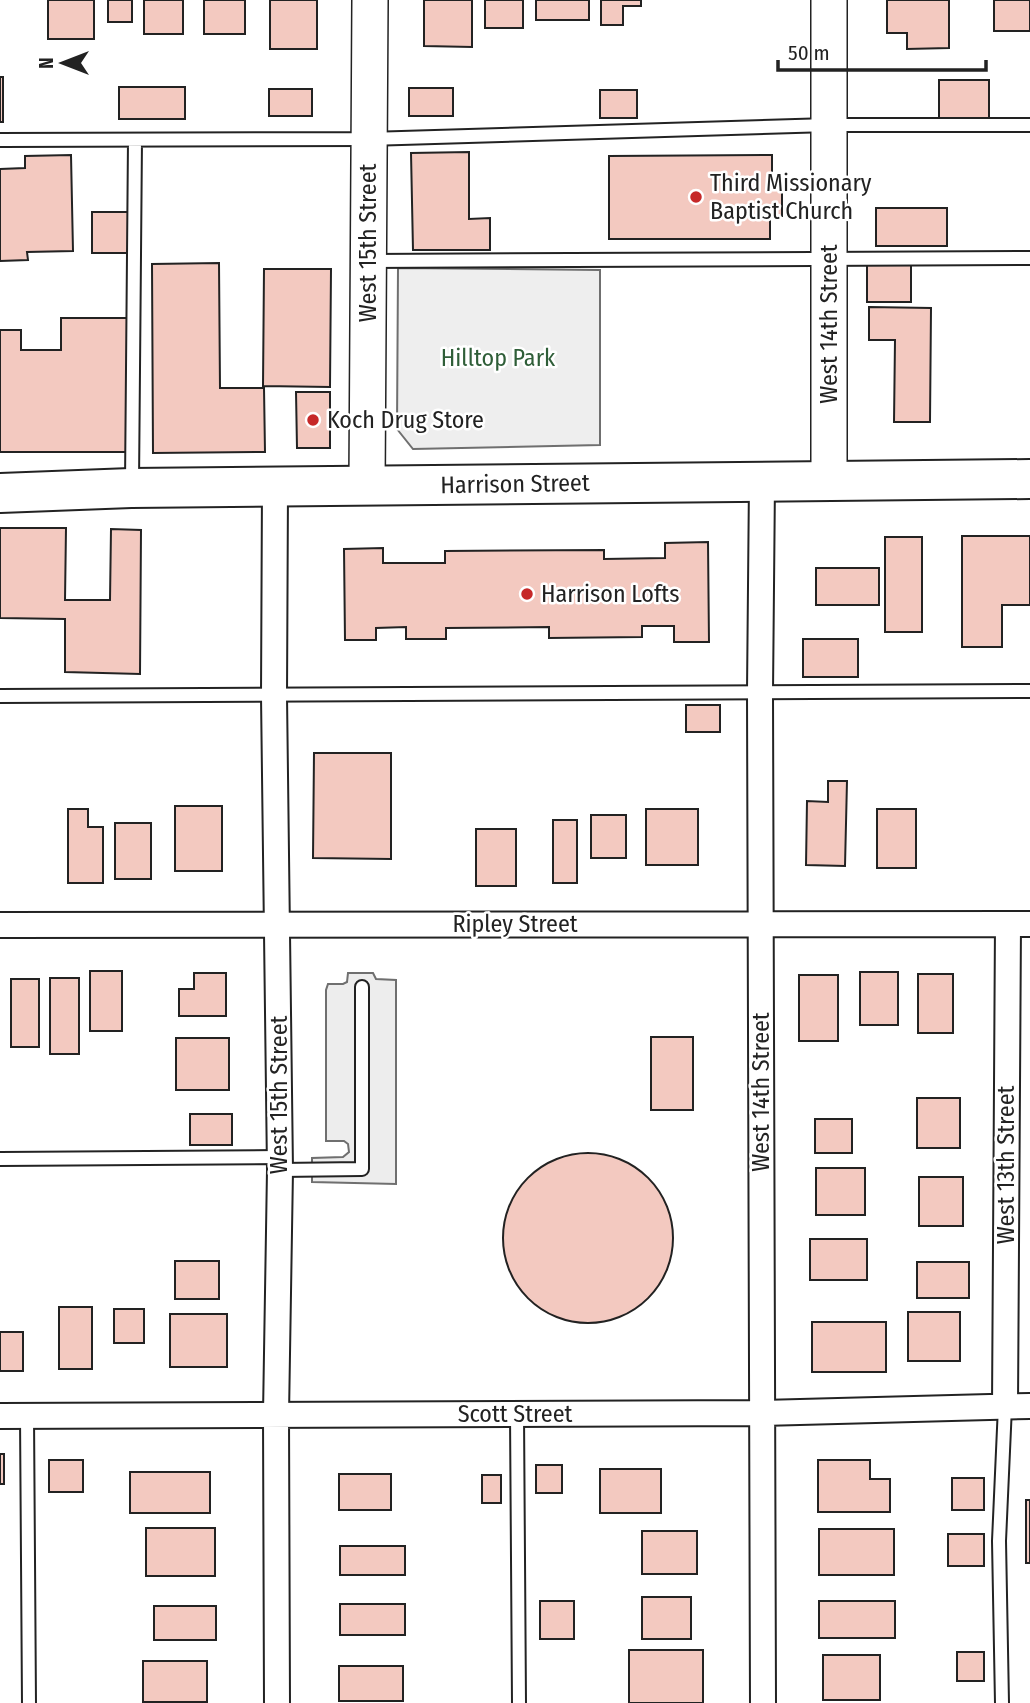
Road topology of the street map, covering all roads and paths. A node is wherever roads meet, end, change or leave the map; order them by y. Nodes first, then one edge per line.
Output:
1 (369, 0) edge
2 (829, 0) edge
3 (829, 125) junction
4 (1030, 125) edge
5 (368, 139) junction
6 (0, 140) edge
7 (135, 140) junction
8 (1030, 258) edge
9 (829, 259) junction
10 (369, 261) junction
11 (1030, 479) edge
12 (762, 481) junction
13 (829, 481) junction
14 (367, 486) junction
15 (275, 487) junction
16 (131, 488) junction
17 (0, 492) edge
18 (1030, 691) edge
19 (760, 692) junction
20 (0, 696) edge
21 (274, 696) junction
22 (761, 923) junction
23 (278, 924) junction
24 (1019, 924) edge
25 (0, 925) edge
26 (362, 987) dead end
27 (0, 1159) edge
28 (279, 1164) junction
29 (1005, 1406) junction
30 (1030, 1406) edge
31 (761, 1413) junction
32 (517, 1414) junction
33 (276, 1415) junction
34 (0, 1416) edge
35 (27, 1416) junction
36 (29, 1703) edge
37 (278, 1703) edge
38 (519, 1703) edge
39 (762, 1703) edge
40 (1002, 1703) edge

1 - 5 street, West 15th Street
2 - 3 street, West 14th Street
3 - 4 lane
3 - 5 lane
3 - 9 street, West 14th Street
5 - 7 lane
5 - 10 street, West 15th Street
6 - 7 lane
7 - 16 lane
8 - 9 lane
9 - 10 lane
9 - 13 street, West 14th Street
10 - 14 street, West 15th Street
11 - 13 highway, Harrison Street
12 - 13 highway, Harrison Street
12 - 14 highway, Harrison Street
12 - 19 street, West 14th Street
14 - 15 highway, Harrison Street
15 - 16 highway, Harrison Street
15 - 21 street, West 15th Street
16 - 17 highway, Harrison Street
18 - 19 lane
19 - 21 lane
19 - 22 street, West 14th Street
20 - 21 lane
21 - 23 street, West 15th Street
22 - 23 street, Ripley Street
22 - 24 street, Ripley Street
22 - 31 street, West 14th Street
23 - 25 street, Ripley Street
23 - 28 street, West 15th Street
24 - 29 street, West 13th Street
26 - 28 lane
27 - 28 lane
28 - 33 street, West 15th Street
29 - 30 street, Scott Street
29 - 31 street, Scott Street
29 - 40 lane
31 - 32 street, Scott Street
31 - 39 street, West 14th Street
32 - 33 street, Scott Street
32 - 38 lane
33 - 35 street, Scott Street
33 - 37 street, West 15th Street
34 - 35 street, Scott Street
35 - 36 lane

